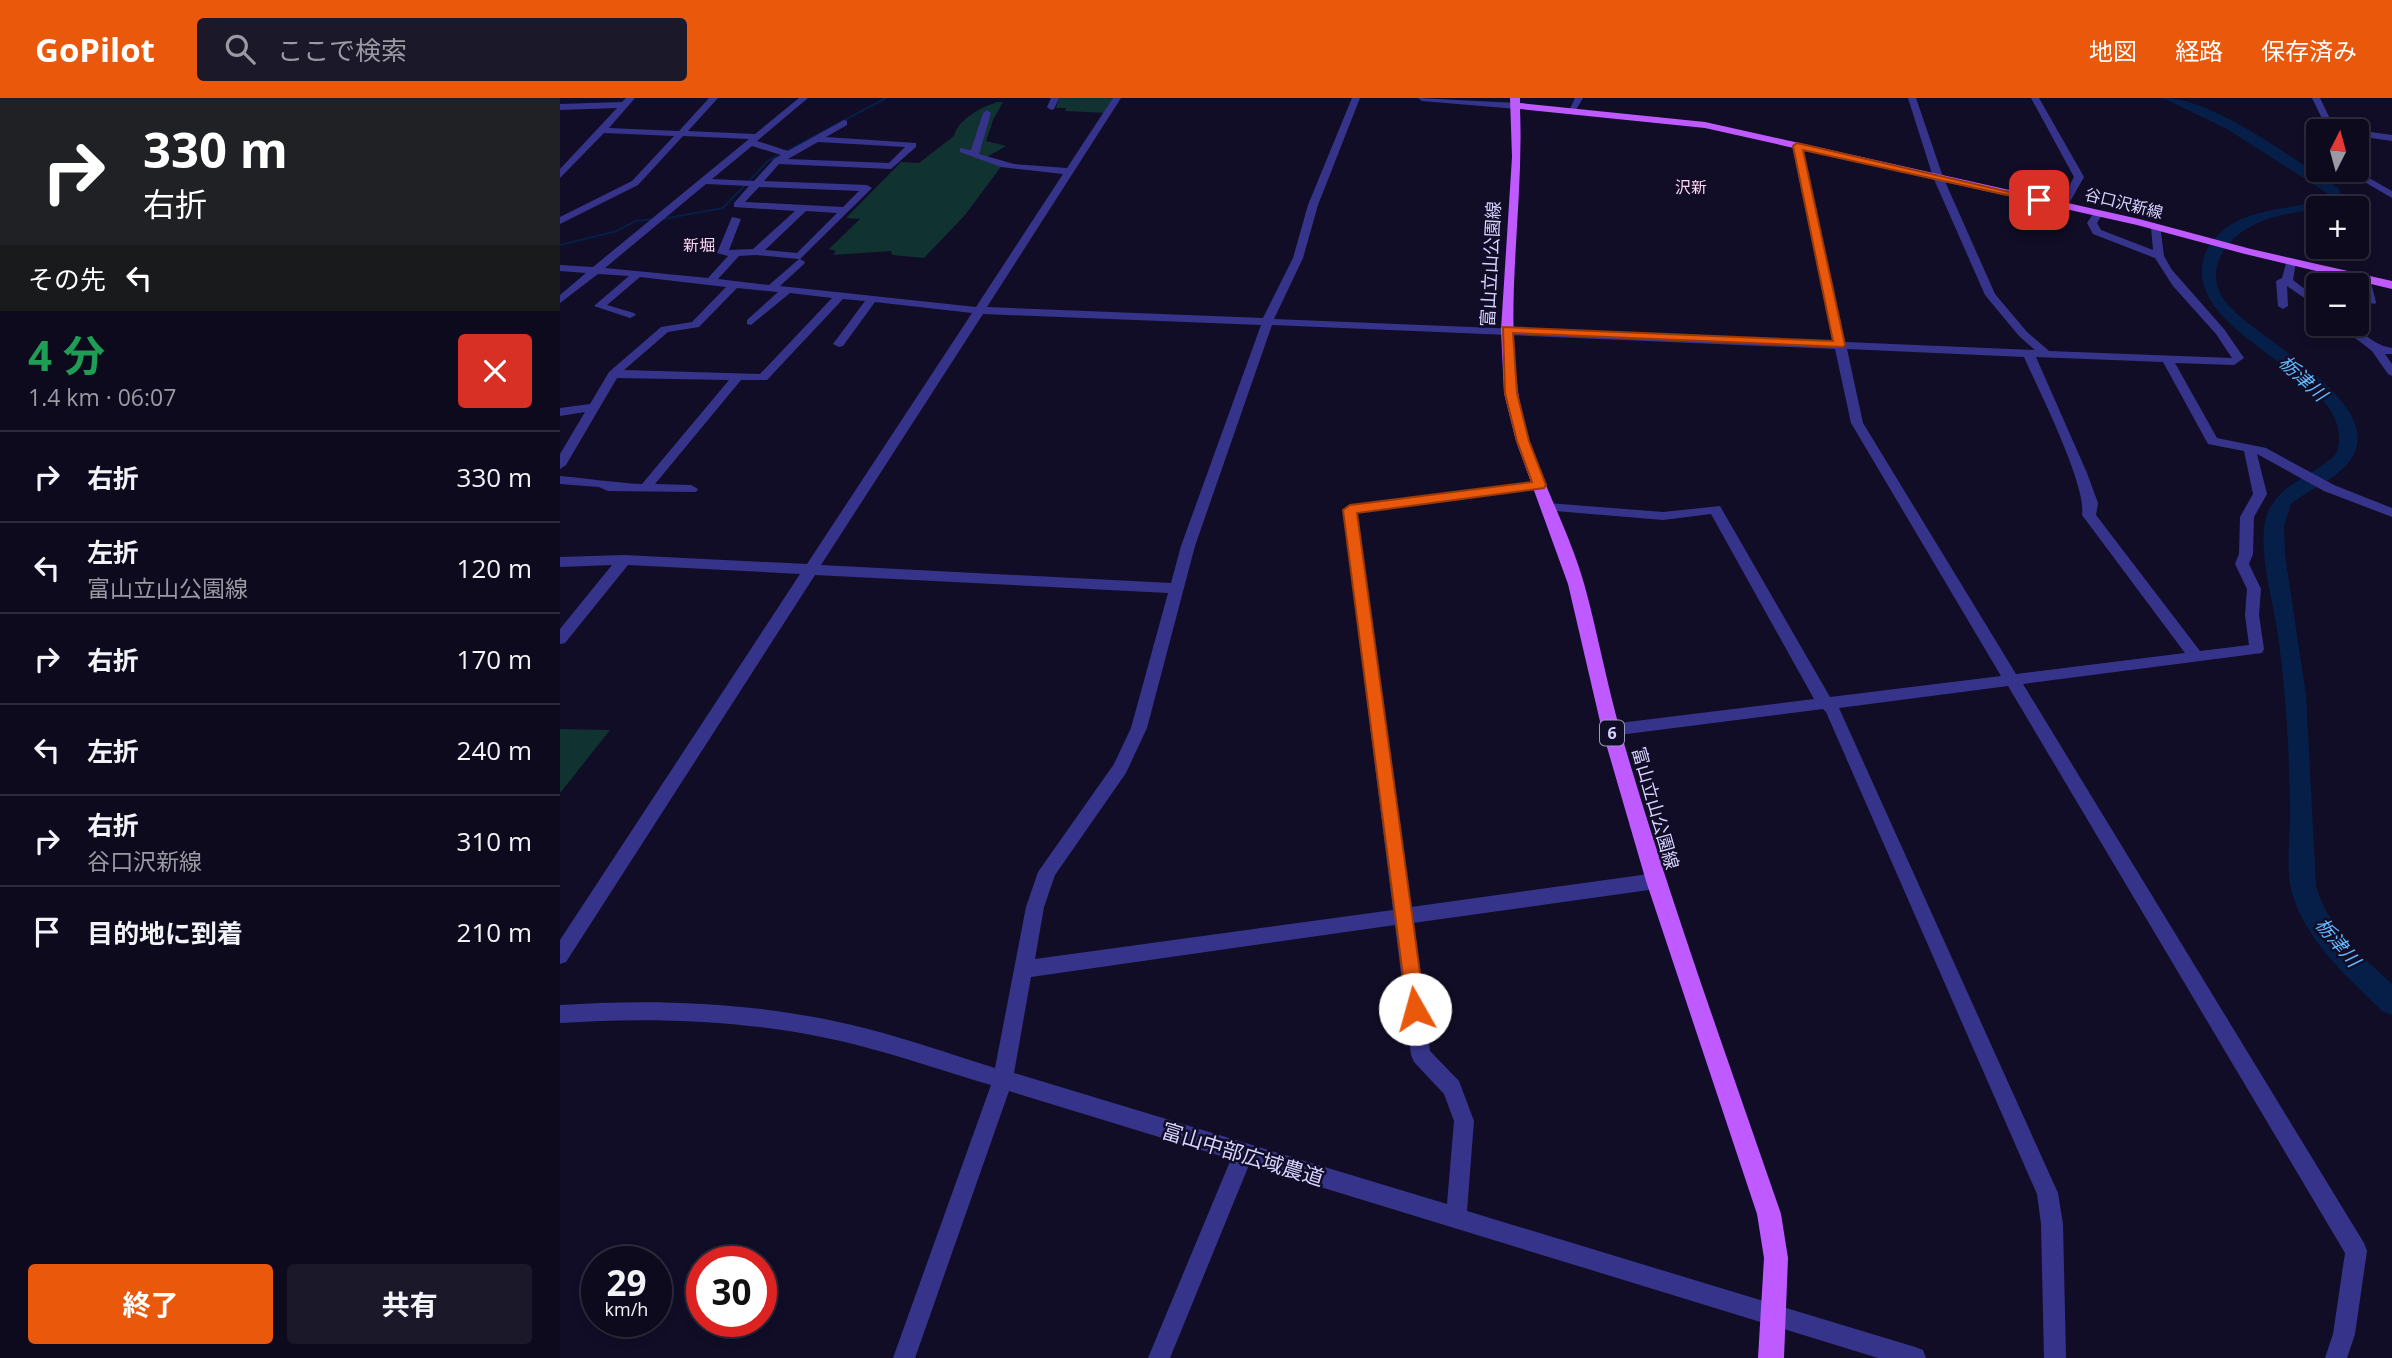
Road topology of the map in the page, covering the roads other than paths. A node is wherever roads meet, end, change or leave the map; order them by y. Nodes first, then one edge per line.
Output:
1 (573, 98) edge
2 (714, 98) edge
3 (804, 98) edge
4 (1117, 98) edge
5 (1356, 98) edge
6 (1422, 98) edge
7 (1579, 98) edge
8 (1912, 98) edge
9 (2035, 98) edge
10 (2314, 99) edge
11 (628, 101) edge
12 (1516, 102) edge
13 (561, 106) edge
14 (1571, 111) junction
15 (987, 113) dead end
16 (560, 119) edge
17 (2325, 119) edge
18 (844, 123) dead end
19 (601, 130) junction
20 (682, 134) junction
21 (2370, 135) edge
22 (2392, 138) edge
23 (753, 139) junction
24 (816, 139) junction
25 (1797, 146) junction
26 (962, 150) dead end
27 (789, 154) junction
28 (974, 156) junction
29 (777, 161) junction
30 (1069, 171) junction
31 (560, 175) edge
32 (879, 177) junction
33 (1938, 177) junction
34 (702, 181) junction
35 (2370, 182) edge
36 (756, 184) junction
37 (2392, 195) edge
38 (2064, 205) junction
39 (804, 208) junction
40 (845, 210) junction
41 (2098, 213) junction
42 (736, 219) dead end
43 (560, 222) edge
44 (2156, 227) junction
45 (756, 252) junction
46 (736, 253) junction
47 (2159, 256) junction
48 (800, 262) dead end
49 (2291, 262) junction
50 (560, 268) edge
51 (594, 271) junction
52 (2339, 273) edge
53 (638, 274) junction
54 (2369, 280) edge
55 (711, 281) junction
56 (2287, 281) junction
57 (735, 284) junction
58 (2392, 285) edge
59 (772, 288) junction
60 (787, 290) junction
61 (2306, 293) edge
62 (2369, 294) edge
63 (841, 295) junction
64 (873, 299) junction
65 (560, 300) edge
66 (2371, 302) dead end
67 (2283, 306) dead end
68 (977, 310) junction
69 (630, 316) dead end
70 (1268, 320) junction
71 (751, 322) dead end
72 (1507, 330) junction
73 (2359, 336) edge
74 (839, 344) dead end
75 (1839, 345) junction
76 (2376, 349) junction
77 (2392, 351) edge
78 (2028, 352) junction
79 (2045, 353) junction
80 (2168, 359) junction
81 (2392, 372) edge
82 (613, 374) junction
83 (738, 377) junction
84 (592, 407) junction
85 (560, 412) edge
86 (2249, 447) junction
87 (560, 465) edge
88 (560, 480) edge
89 (1539, 485) junction
90 (645, 488) junction
91 (691, 489) dead end
92 (1548, 507) junction
93 (2392, 513) edge
94 (624, 560) junction
95 (560, 562) edge
96 (810, 569) junction
97 (1177, 588) junction
98 (560, 639) edge
99 (2196, 657) junction
100 (2010, 680) junction
101 (1827, 704) junction
102 (1611, 730) junction
103 (1656, 881) junction
104 (1403, 916) junction
105 (560, 956) edge
106 (1024, 970) junction
107 (560, 1014) edge
108 (1003, 1080) junction
109 (1243, 1154) junction
110 (1456, 1219) junction
111 (1775, 1317) junction
112 (904, 1358) edge
113 (1159, 1358) edge
114 (1771, 1358) edge
115 (1915, 1358) edge
116 (2055, 1358) edge
117 (2336, 1358) edge

1 - 13 street
2 - 20 street
3 - 23 street
4 - 30 street
5 - 70 street
6 - 12 street
7 - 14 street
8 - 33 street
9 - 38 street
10 - 17 street
11 - 13 street
11 - 19 street
12 - 14 main road, 谷口沢新線
12 - 72 main road, 富山立山公園線 / 6
13 - 16 street
14 - 25 main road, 谷口沢新線
15 - 28 street
18 - 24 street
19 - 20 street
19 - 31 street
20 - 23 street
20 - 43 street
21 - 22 street
23 - 27 street
23 - 34 street
24 - 27 street
24 - 32 street
25 - 33 main road, 谷口沢新線
25 - 75 street
26 - 28 street
27 - 29 street
28 - 30 street
29 - 32 street
29 - 36 street
30 - 68 street
32 - 36 street
32 - 40 street
33 - 38 main road, 谷口沢新線
33 - 79 street
34 - 36 street
34 - 51 street
35 - 37 street
36 - 39 street
38 - 41 main road, 谷口沢新線
39 - 40 street
39 - 45 street
40 - 45 street
41 - 44 main road, 谷口沢新線
41 - 47 street
42 - 46 street
44 - 47 street
44 - 49 main road, 谷口沢新線
45 - 46 street
46 - 55 street
47 - 80 street
48 - 59 street
49 - 52 main road, 谷口沢新線
49 - 56 street
50 - 51 street
51 - 53 street
51 - 65 street
53 - 55 street
53 - 69 street
54 - 58 main road, 谷口沢新線
55 - 57 street
56 - 61 street
56 - 67 street
57 - 59 street
57 - 82 street
59 - 60 street
60 - 63 street
60 - 71 street
62 - 66 street
63 - 64 street
63 - 83 street
64 - 68 street
64 - 74 street
68 - 70 street
68 - 96 street
70 - 72 street
70 - 97 street
72 - 75 street
72 - 89 main road, 富山立山公園線 / 6
73 - 76 street
75 - 78 street
75 - 100 street
76 - 77 street
76 - 81 street
78 - 79 street
78 - 99 street
79 - 80 street
80 - 86 street
82 - 83 street
82 - 84 street
83 - 90 street
84 - 85 street
84 - 87 street
86 - 93 street
86 - 99 street
88 - 90 street
89 - 92 main road, 富山立山公園線 / 6
89 - 104 street
90 - 91 street
92 - 101 street
92 - 102 main road, 富山立山公園線 / 6
94 - 95 street
94 - 96 street
94 - 98 street
96 - 97 street
96 - 105 street
97 - 106 street
99 - 100 street
100 - 101 street
100 - 117 street
101 - 102 street
101 - 116 street
102 - 103 main road, 富山立山公園線 / 6
103 - 104 street
103 - 111 main road, 富山立山公園線 / 6
104 - 106 street
104 - 110 street
106 - 108 street
107 - 108 street, 富山中部広域農道
108 - 109 street, 富山中部広域農道
108 - 112 street
109 - 110 street, 富山中部広域農道
109 - 113 street
110 - 111 street, 富山中部広域農道
111 - 114 main road, 富山立山公園線 / 6
111 - 115 street, 富山中部広域農道

